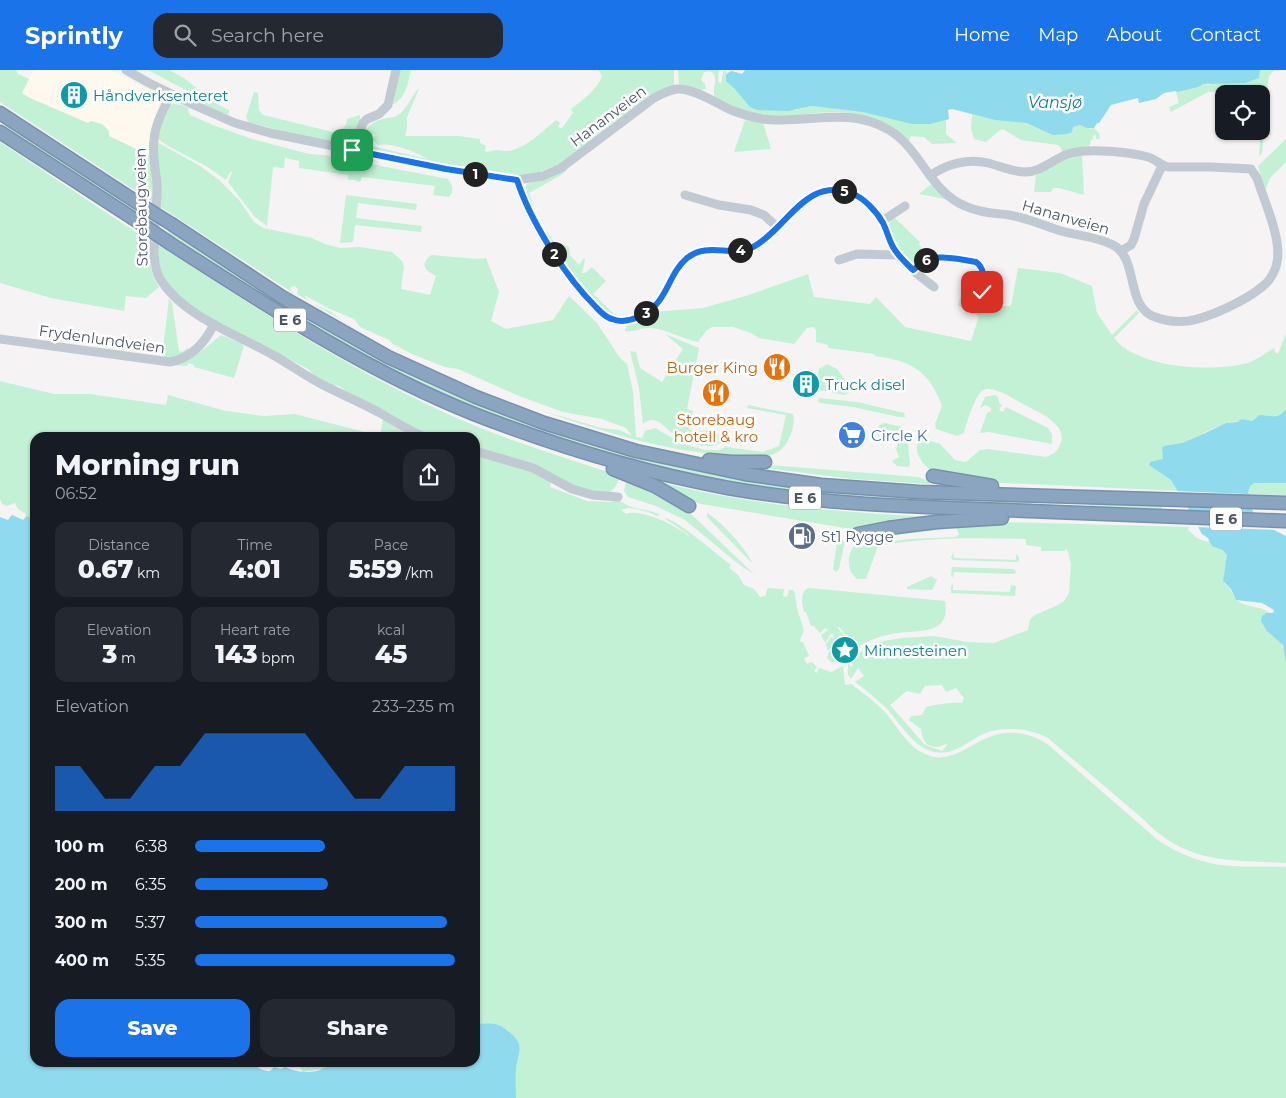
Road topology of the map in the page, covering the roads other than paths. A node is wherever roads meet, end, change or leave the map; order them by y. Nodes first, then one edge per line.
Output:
1 (126, 70) edge
2 (396, 70) edge
3 (170, 94) junction
4 (0, 113) edge
5 (0, 132) edge
6 (352, 150) junction
7 (1162, 166) junction
8 (930, 176) junction
9 (517, 180) junction
10 (685, 195) dead end
11 (905, 206) dead end
12 (882, 221) junction
13 (778, 227) junction
14 (1121, 251) junction
15 (898, 255) junction
16 (839, 260) dead end
17 (913, 270) junction
18 (934, 287) dead end
19 (982, 292) dead end
20 (214, 324) junction
21 (0, 339) edge
22 (415, 432) edge
23 (573, 450) junction
24 (636, 451) junction
25 (480, 452) edge
26 (765, 462) dead end
27 (933, 476) dead end
28 (1013, 494) junction
29 (618, 497) dead end
30 (1286, 503) edge
31 (689, 506) dead end
32 (1041, 512) junction
33 (1286, 520) edge
34 (858, 534) dead end

1 - 3 street, Hananveien
2 - 6 street
3 - 6 street, Hananveien
3 - 20 street, Storebaugveien
4 - 24 highway, E 6, bridge
5 - 23 highway, E 6, bridge
6 - 9 street, Hananveien
7 - 8 street, Hananveien
7 - 14 street
7 - 14 street, Hananveien
8 - 9 street, Hananveien
8 - 14 street, Hananveien
9 - 13 street
10 - 13 street
11 - 12 street
12 - 13 street
12 - 15 street
15 - 16 street
15 - 17 street
17 - 18 street
17 - 19 street
20 - 21 street, Frydenlundveien
20 - 22 street, Storebaugveien
23 - 31 highway, E 6
23 - 32 highway, E 6
24 - 26 highway, E 6
24 - 28 highway, E 6
25 - 29 street
27 - 28 highway, E 6
28 - 30 highway, E 6
32 - 33 highway, E 6
32 - 34 highway, E 6

